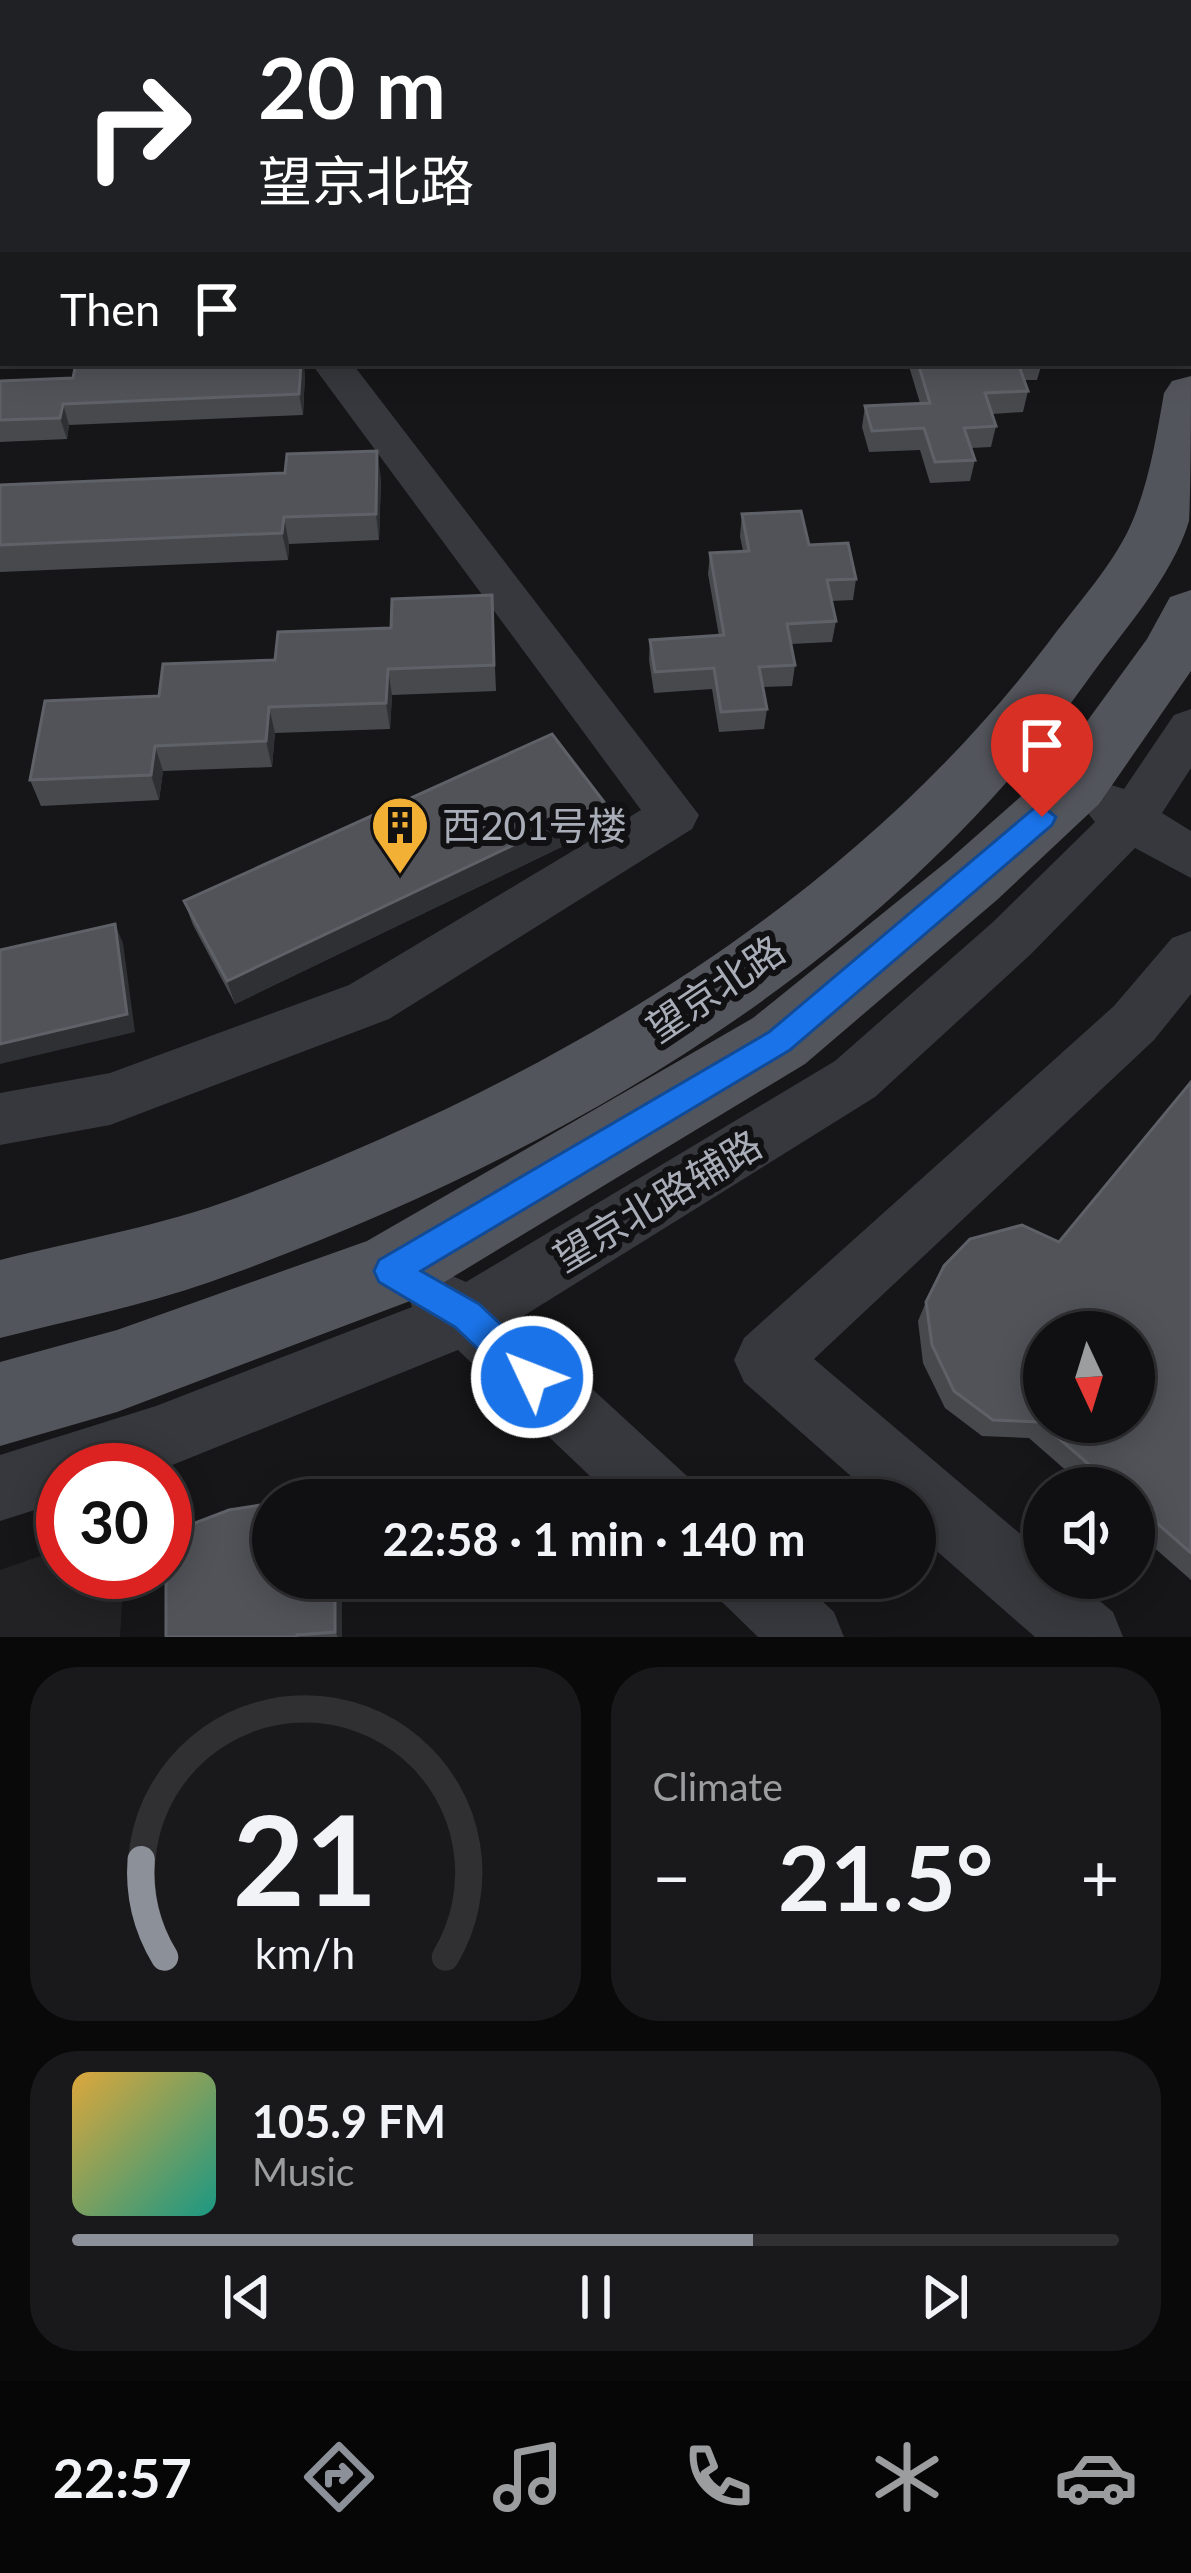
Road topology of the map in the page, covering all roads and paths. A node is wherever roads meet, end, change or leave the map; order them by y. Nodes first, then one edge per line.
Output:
1 (333, 366) edge
2 (1191, 393) edge
3 (1191, 613) edge
4 (1191, 728) edge
5 (1104, 802) junction
6 (1191, 857) edge
7 (1191, 954) edge
8 (0, 1119) edge
9 (390, 1271) junction
10 (0, 1300) edge
11 (467, 1316) junction
12 (0, 1404) edge
13 (641, 1479) edge
14 (0, 1489) edge
15 (768, 1599) edge
16 (809, 1637) edge
17 (1088, 1637) edge

1 - 8 street
2 - 10 main road, 望京北路
3 - 5 main road, 望京北路
4 - 5 street, 望京北路辅路
5 - 6 street
5 - 9 main road, 望京北路
5 - 11 street, 望京北路辅路
7 - 17 street
9 - 11 street
9 - 12 main road, 望京北路
11 - 13 street
11 - 14 street, 望京北路辅路
15 - 16 street

